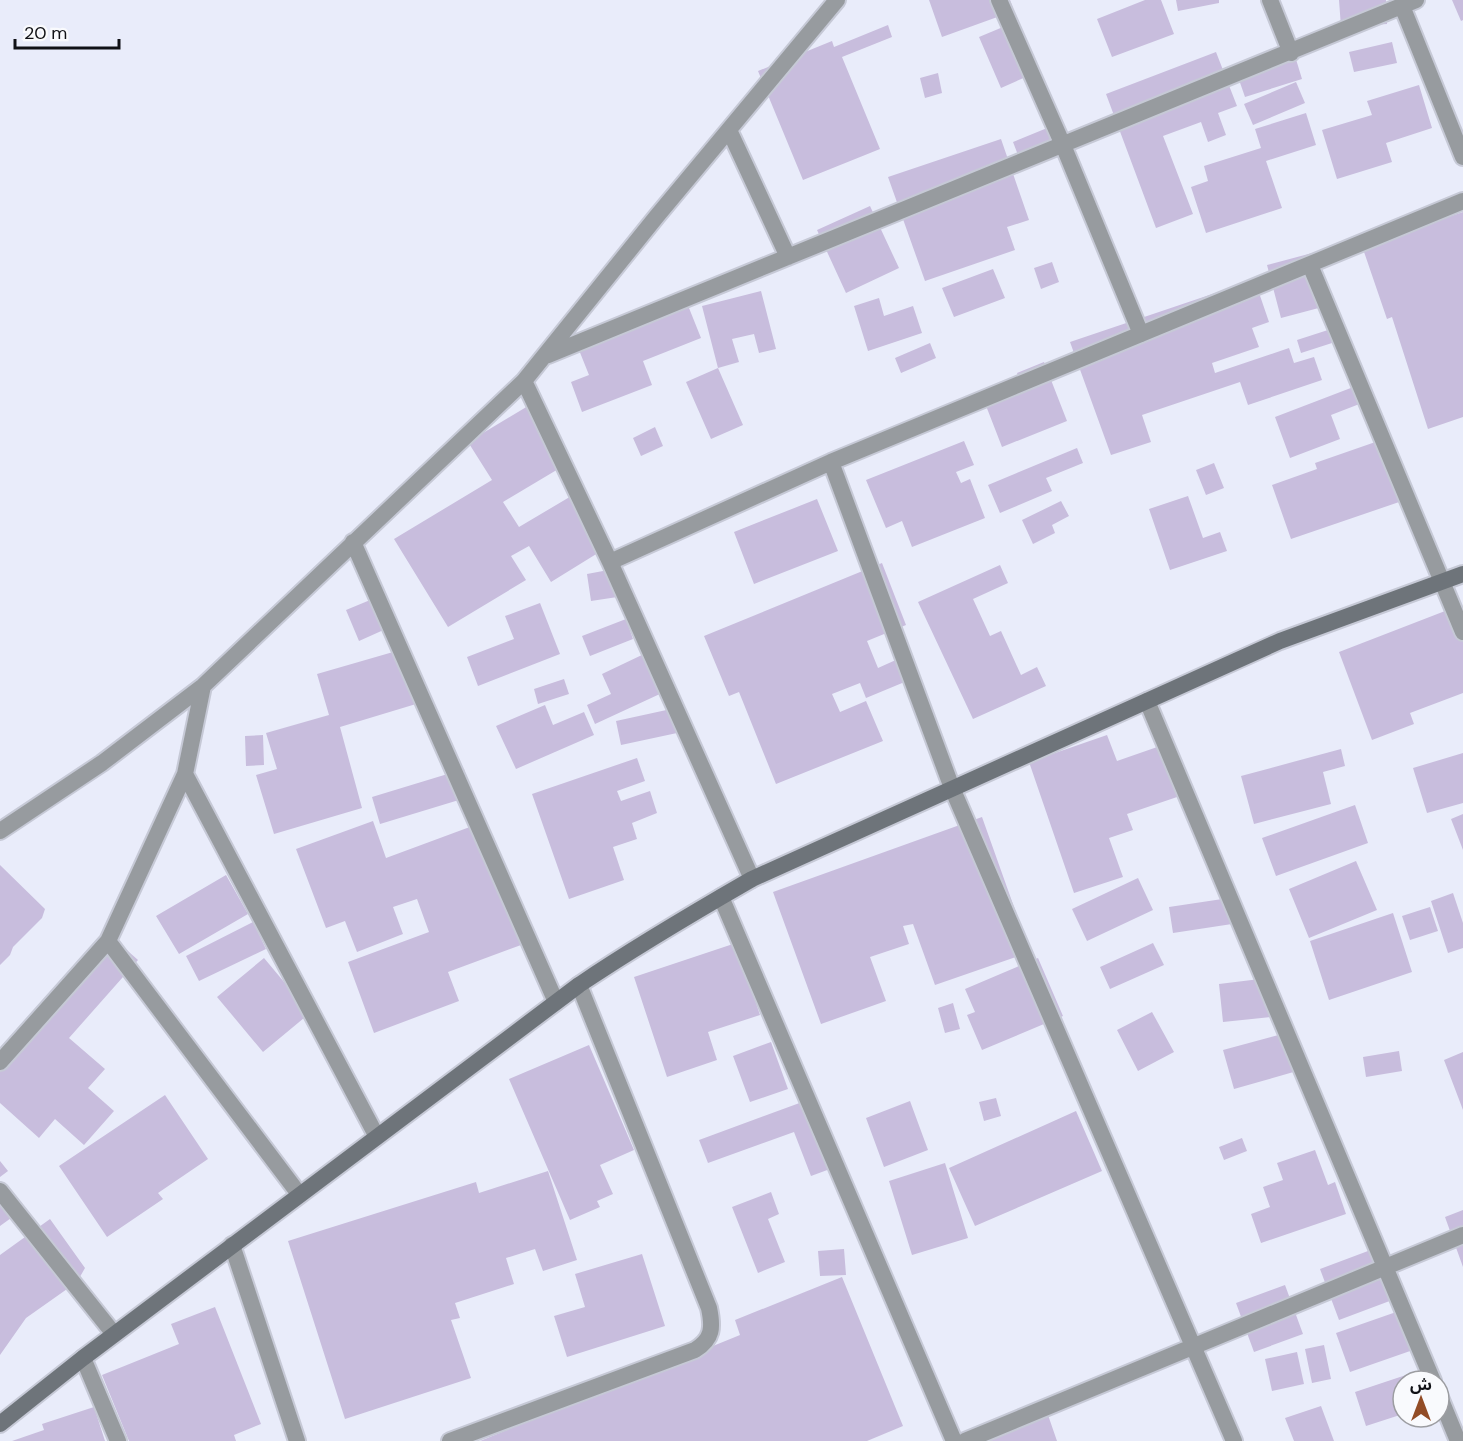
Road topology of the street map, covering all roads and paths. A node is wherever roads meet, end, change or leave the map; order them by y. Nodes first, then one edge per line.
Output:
1 (837, 0) edge
2 (999, 0) edge
3 (1270, 0) edge
4 (1409, 3) edge
5 (1292, 53) junction
6 (729, 130) junction
7 (1063, 145) junction
8 (1463, 157) edge
9 (1463, 201) edge
10 (788, 257) junction
11 (1310, 265) junction
12 (1141, 334) junction
13 (546, 356) junction
14 (524, 381) junction
15 (831, 462) junction
16 (353, 542) junction
17 (610, 562) junction
18 (1463, 574) edge
19 (1443, 582) junction
20 (1463, 632) edge
21 (202, 686) junction
22 (1147, 702) junction
23 (185, 774) junction
24 (952, 788) junction
25 (0, 831) edge
26 (752, 879) junction
27 (721, 897) junction
28 (108, 941) junction
29 (579, 985) junction
30 (556, 1002) junction
31 (0, 1062) edge
32 (376, 1136) junction
33 (0, 1191) edge
34 (300, 1194) junction
35 (1463, 1234) edge
36 (232, 1245) junction
37 (1385, 1267) junction
38 (114, 1334) junction
39 (1194, 1347) junction
40 (82, 1358) junction
41 (1428, 1369) edge
42 (0, 1424) edge
43 (1451, 1424) edge
44 (118, 1441) edge
45 (297, 1441) edge
46 (450, 1441) edge
47 (954, 1441) edge
48 (965, 1441) edge
49 (1234, 1441) edge
50 (1458, 1441) edge

1 - 6 street
2 - 7 street
3 - 5 street
4 - 5 street
4 - 8 street
5 - 7 street
6 - 10 street
6 - 13 street
7 - 10 street
7 - 12 street
9 - 11 street
10 - 13 street
11 - 12 street
11 - 19 street
12 - 15 street
13 - 14 street
14 - 16 street
14 - 17 street
15 - 17 street
15 - 24 street
16 - 21 street
16 - 30 street
17 - 26 street
18 - 19 main road
19 - 20 street
19 - 22 main road
21 - 23 street
21 - 25 street
22 - 24 main road
22 - 37 street
23 - 28 street
23 - 32 street
24 - 26 main road
24 - 39 street
26 - 27 main road
27 - 29 main road
27 - 47 street
28 - 31 street
28 - 34 street
29 - 30 main road
29 - 46 street
30 - 32 main road
32 - 34 main road
33 - 38 street
34 - 36 main road
35 - 37 street
36 - 38 main road
36 - 45 street
37 - 39 street
37 - 41 street
38 - 40 main road
39 - 48 street
39 - 49 street
40 - 42 main road
40 - 44 street
43 - 50 street

